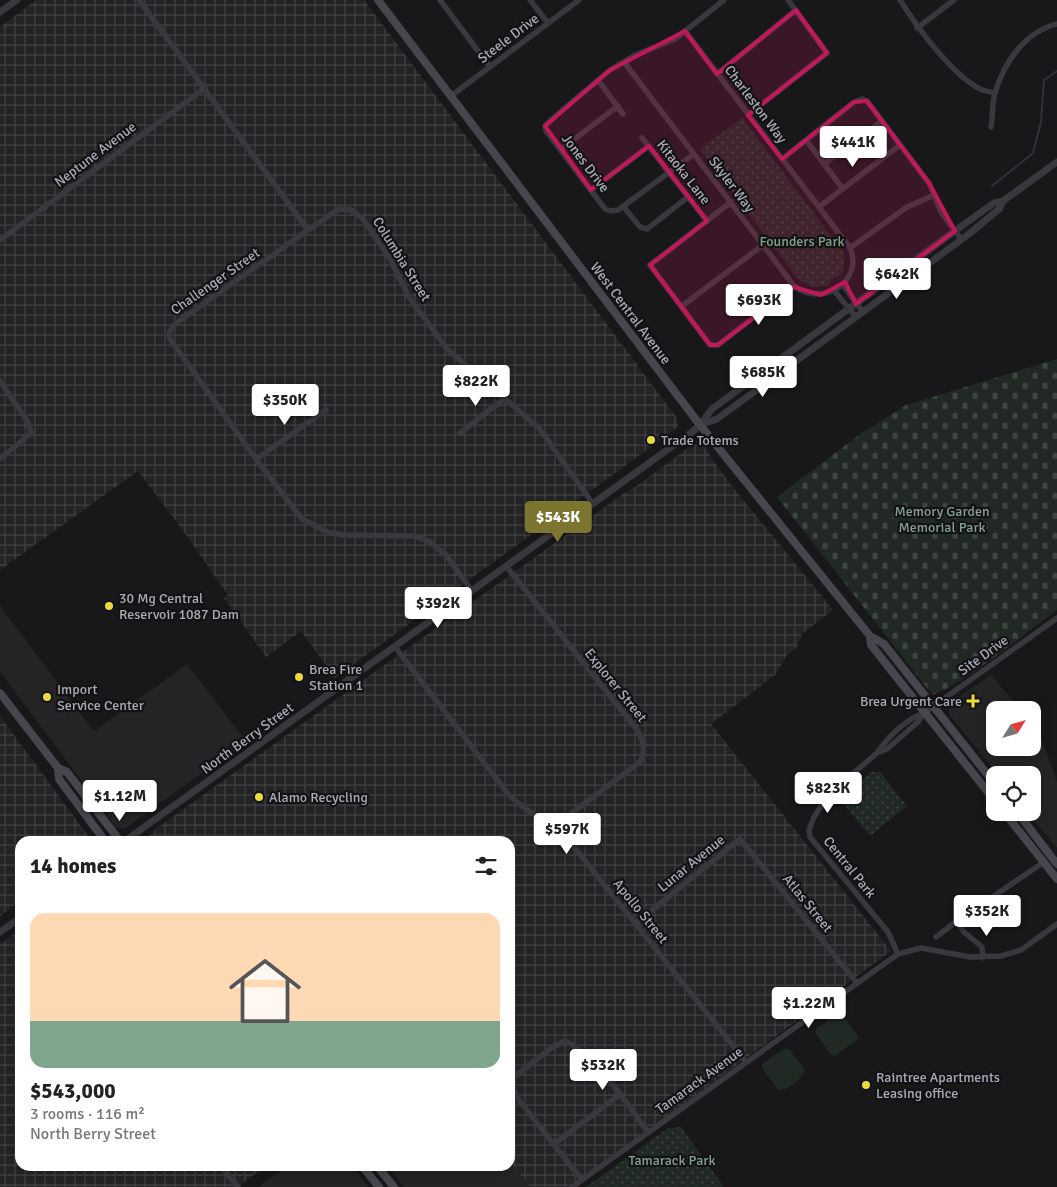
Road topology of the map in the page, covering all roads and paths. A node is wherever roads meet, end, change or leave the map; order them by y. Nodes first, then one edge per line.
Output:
1 (17, 0) edge
2 (139, 0) edge
3 (378, 0) edge
4 (440, 0) edge
5 (530, 0) edge
6 (579, 0) edge
7 (724, 0) edge
8 (788, 0) edge
9 (900, 0) edge
10 (954, 0) edge
11 (796, 10) junction
12 (0, 12) edge
13 (548, 23) junction
14 (1057, 24) edge
15 (918, 28) junction
16 (685, 31) junction
17 (624, 62) junction
18 (490, 67) junction
19 (717, 74) junction
20 (598, 80) junction
21 (205, 88) junction
22 (995, 93) junction
23 (451, 96) junction
24 (618, 106) junction
25 (624, 114) dead end
26 (748, 115) junction
27 (882, 121) junction
28 (991, 127) dead end
29 (642, 138) dead end
30 (806, 140) junction
31 (900, 145) junction
32 (649, 146) junction
33 (560, 150) junction
34 (694, 154) junction
35 (782, 158) junction
36 (1057, 162) edge
37 (824, 164) junction
38 (669, 172) junction
39 (843, 189) junction
40 (591, 190) junction
41 (934, 195) junction
42 (688, 197) junction
43 (1003, 201) junction
44 (730, 202) junction
45 (623, 206) junction
46 (819, 207) junction
47 (707, 221) junction
48 (308, 230) junction
49 (955, 231) junction
50 (961, 239) junction
51 (0, 240) edge
52 (763, 245) junction
53 (850, 248) junction
54 (842, 284) junction
55 (794, 286) junction
56 (835, 290) junction
57 (856, 304) junction
58 (682, 306) junction
59 (849, 309) junction
60 (859, 314) junction
61 (0, 381) edge
62 (505, 398) junction
63 (326, 410) dead end
64 (700, 425) junction
65 (460, 433) dead end
66 (0, 458) edge
67 (256, 459) junction
68 (593, 504) junction
69 (506, 566) junction
70 (472, 591) junction
71 (1057, 618) edge
72 (870, 636) junction
73 (395, 647) junction
74 (0, 693) edge
75 (933, 705) junction
76 (924, 713) junction
77 (58, 768) junction
78 (986, 773) edge
79 (986, 790) edge
80 (830, 794) joint
81 (1011, 821) edge
82 (1024, 821) edge
83 (553, 827) junction
84 (101, 836) edge
85 (116, 836) edge
86 (132, 836) edge
87 (740, 839) joint
88 (1044, 862) junction
89 (1057, 864) edge
90 (1057, 879) edge
91 (957, 921) junction
92 (15, 922) edge
93 (635, 924) junction
94 (1057, 924) edge
95 (0, 932) edge
96 (936, 937) dead end
97 (898, 954) junction
98 (983, 958) junction
99 (857, 983) junction
100 (746, 1062) junction
101 (515, 1076) edge
102 (515, 1092) edge
103 (619, 1095) junction
104 (648, 1132) junction
105 (554, 1144) junction
106 (225, 1171) edge
107 (366, 1171) edge
108 (381, 1171) edge
109 (582, 1180) junction
110 (238, 1187) edge
111 (379, 1187) edge
112 (394, 1187) edge
113 (572, 1187) edge

1 - 12 street
2 - 21 street
3 - 23 main road, West Central Avenue
4 - 18 street
5 - 13 street
6 - 13 street, Steele Drive
7 - 16 street
8 - 11 street
9 - 15 street
10 - 15 street
11 - 19 street
11 - 26 street
13 - 18 street, Steele Drive
14 - 22 street
15 - 22 street
16 - 17 street
16 - 19 street, Charleston Way
17 - 20 street
17 - 34 street, Skyler Way
18 - 23 street, Steele Drive
19 - 26 street, Charleston Way
20 - 24 street
20 - 33 street, Jones Drive
21 - 48 street
21 - 51 street, Neptune Avenue
22 - 28 street
23 - 64 main road, West Central Avenue
24 - 25 street
24 - 33 street
26 - 35 street, Charleston Way
27 - 30 street
27 - 31 street
27 - 37 street
29 - 32 street, Kitaoka Lane
30 - 35 street
30 - 37 street
31 - 39 street
31 - 41 street
32 - 38 street, Kitaoka Lane
32 - 40 street
33 - 40 street, Jones Drive
34 - 38 street
34 - 44 street, Skyler Way
35 - 46 street, Charleston Way
36 - 43 street, North Berry Street
37 - 39 street
38 - 42 street, Kitaoka Lane
38 - 45 street
39 - 46 street
40 - 45 street, Jones Drive
41 - 49 street
41 - 53 street
42 - 45 street
42 - 47 street, Kitaoka Lane
43 - 49 street, North Berry Street
43 - 50 street, North Berry Street
44 - 47 street
44 - 52 street, Skyler Way
46 - 53 street, Charleston Way
47 - 58 street
48 - 62 street, Columbia Street
48 - 67 street, Challenger Street
49 - 50 street
49 - 57 street, North Berry Street
50 - 60 street, North Berry Street
52 - 55 street, Skyler Way
52 - 58 street
53 - 54 street
54 - 56 street
54 - 57 street
55 - 56 street
55 - 58 street
56 - 59 street
57 - 59 street, North Berry Street
57 - 60 street
59 - 60 street
59 - 64 street, North Berry Street
60 - 64 street, North Berry Street
61 - 66 street
62 - 65 street
62 - 68 street, Columbia Street
63 - 67 street
64 - 68 street, North Berry Street
64 - 72 main road, West Central Avenue
67 - 70 street, Challenger Street
68 - 69 street, North Berry Street
69 - 70 street, North Berry Street
69 - 83 street, Explorer Street
70 - 73 street, North Berry Street
71 - 75 street, Site Drive
72 - 75 main road, West Central Avenue
72 - 76 main road, West Central Avenue
73 - 83 street, Apollo Street
73 - 86 street, North Berry Street
74 - 77 main road
75 - 76 street, Site Drive
75 - 78 main road, West Central Avenue
76 - 79 main road, West Central Avenue
76 - 80 street, Site Drive
77 - 84 main road
77 - 85 main road
80 - 97 street, Central Park
81 - 88 main road
82 - 89 main road
83 - 93 street, Apollo Street
87 - 93 street, Lunar Avenue
87 - 99 street, Atlas Street
88 - 90 main road
88 - 91 street
91 - 96 street
91 - 98 street
92 - 95 street
93 - 100 street, Apollo Street
94 - 98 street, Tamarack Avenue
97 - 98 street, Tamarack Avenue
97 - 99 street, Tamarack Avenue
99 - 100 street, Tamarack Avenue
100 - 104 street, Tamarack Avenue
101 - 103 street
102 - 105 street
103 - 104 street
103 - 105 street
104 - 109 street, Tamarack Avenue
105 - 109 street
106 - 110 street
107 - 111 main road
108 - 112 main road
109 - 113 street, Tamarack Avenue

